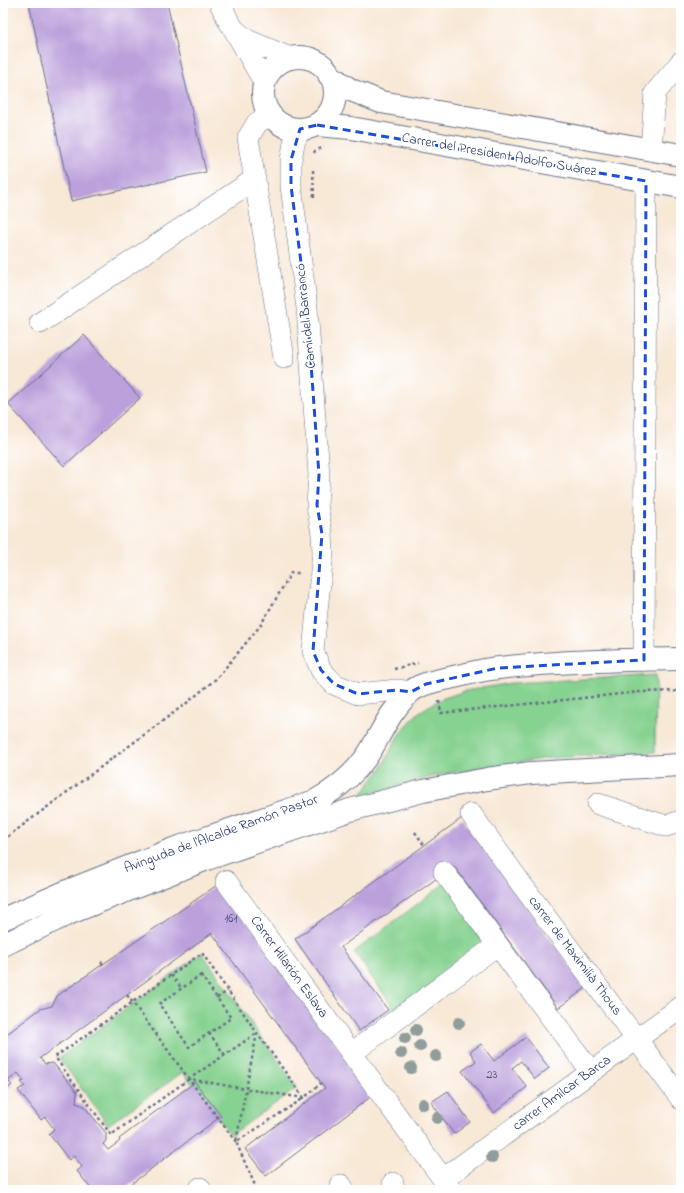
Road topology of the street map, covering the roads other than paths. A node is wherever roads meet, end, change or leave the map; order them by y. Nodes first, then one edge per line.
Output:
1 (220, 3) edge
2 (236, 31) junction
3 (290, 58) junction
4 (681, 62) edge
5 (329, 74) junction
6 (264, 82) junction
7 (270, 115) junction
8 (308, 127) junction
9 (651, 150) junction
10 (681, 155) edge
11 (255, 179) junction
12 (646, 181) junction
13 (681, 187) edge
14 (40, 323) dead end
15 (284, 358) dead end
16 (681, 659) edge
17 (644, 660) junction
18 (411, 692) junction
19 (681, 765) edge
20 (598, 804) dead end
21 (470, 814) dead end
22 (681, 821) edge
23 (444, 872) dead end
24 (226, 881) dead end
25 (3, 919) edge
26 (3, 945) edge
27 (497, 945) junction
28 (681, 1007) edge
29 (637, 1038) junction
30 (352, 1054) junction
31 (591, 1072) junction
32 (681, 1099) edge
33 (447, 1184) edge

1 - 2 street
2 - 3 street
2 - 6 street
3 - 5 main road
3 - 6 main road
4 - 9 street
5 - 8 main road
5 - 9 main road
6 - 7 main road
7 - 8 main road
7 - 11 street
8 - 12 main road, Carrer del President Adolfo Suárez
8 - 18 street, Camí del Barrancó
9 - 10 main road
11 - 14 street
11 - 15 street
12 - 13 main road, Carrer del President Adolfo Suárez
12 - 17 street
16 - 17 main road, Avinguda de l'Alcalde Ramón Pastor
17 - 18 main road, Avinguda de l'Alcalde Ramón Pastor
18 - 25 main road, Avinguda de l'Alcalde Ramón Pastor
19 - 26 main road, Avinguda de l'Alcalde Ramón Pastor
20 - 22 street
21 - 29 street, carrer de Maximilià Thous
23 - 27 street
24 - 30 street, Carrer Hilarión Eslava
27 - 30 street
27 - 31 street
28 - 29 street, carrer Amílcar Barca
29 - 31 street, carrer Amílcar Barca
29 - 32 street, carrer de Maximilià Thous
30 - 33 street, Carrer Hilarión Eslava
31 - 33 street, carrer Amílcar Barca

